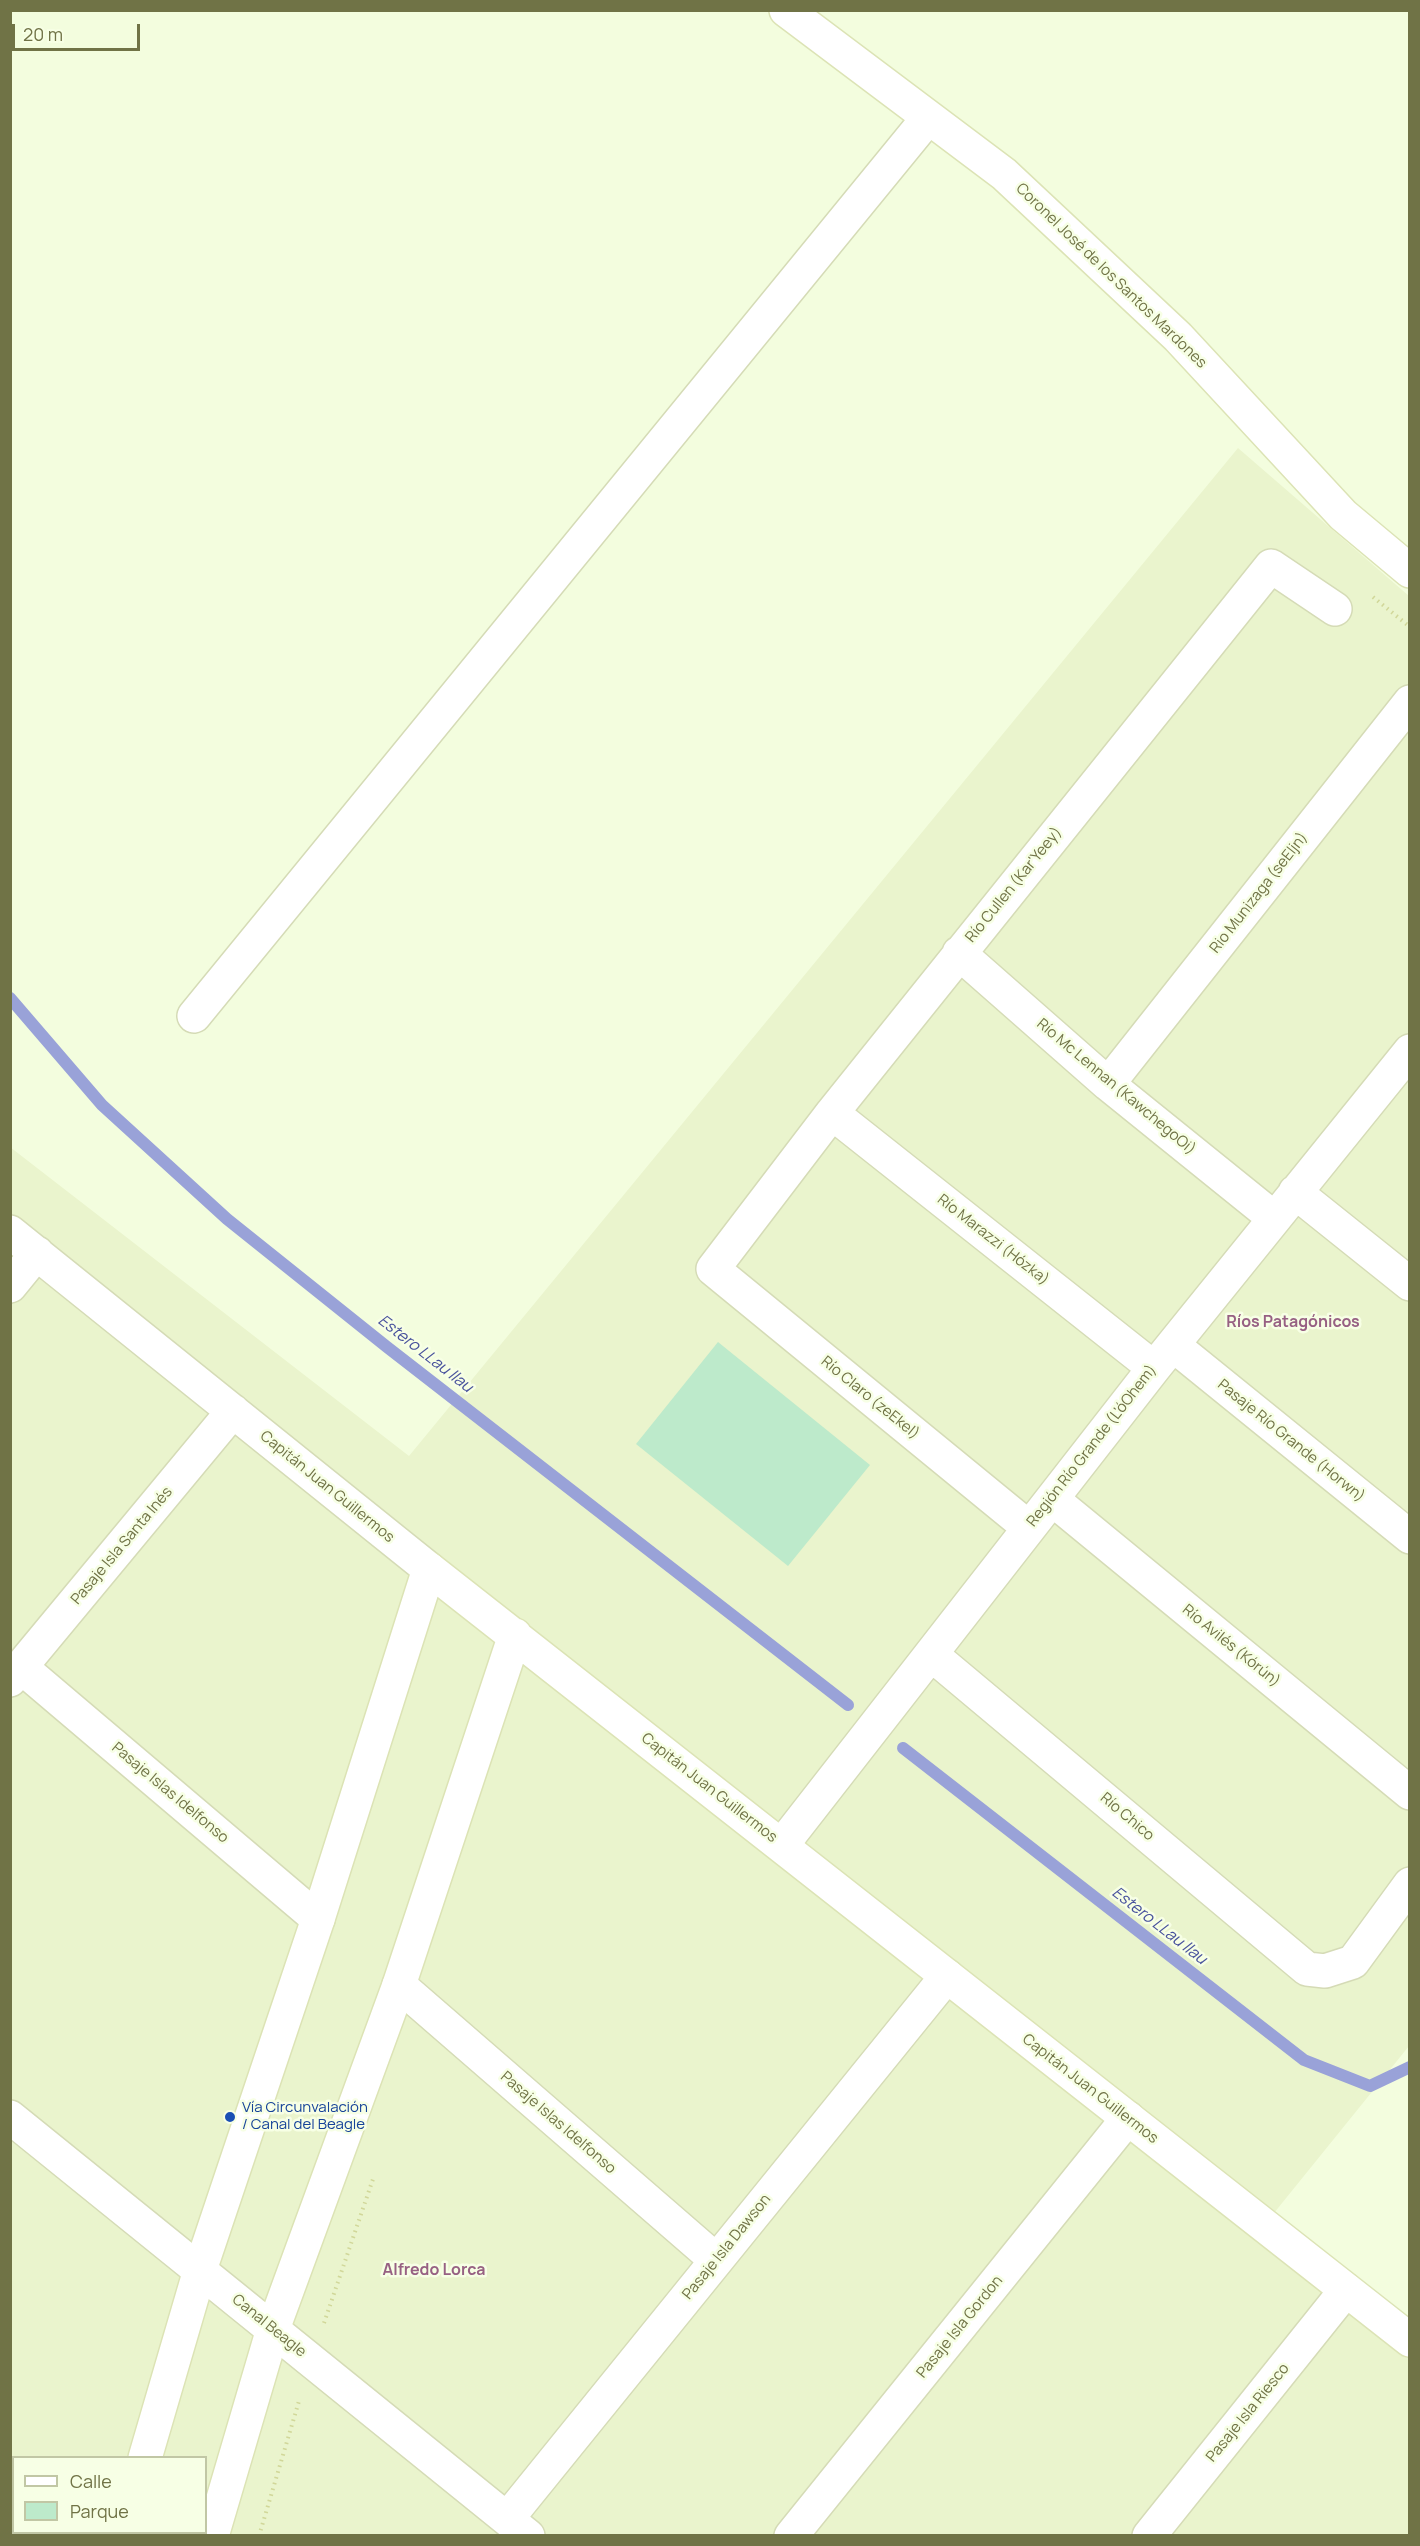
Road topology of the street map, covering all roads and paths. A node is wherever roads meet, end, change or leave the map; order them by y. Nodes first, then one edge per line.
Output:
1 (786, 10) edge
2 (928, 117) junction
3 (1410, 571) edge
4 (1335, 609) dead end
5 (1410, 702) edge
6 (959, 953) junction
7 (194, 1016) dead end
8 (1410, 1051) edge
9 (1108, 1084) junction
10 (832, 1113) junction
11 (1295, 1192) junction
12 (1274, 1218) junction
13 (10, 1232) edge
14 (37, 1253) junction
15 (712, 1269) joint
16 (1410, 1284) edge
17 (10, 1286) edge
18 (1163, 1357) junction
19 (233, 1411) junction
20 (1052, 1499) junction
21 (1028, 1527) junction
22 (1410, 1537) edge
23 (429, 1569) junction
24 (515, 1635) junction
25 (932, 1655) junction
26 (16, 1674) edge
27 (1410, 1793) edge
28 (782, 1845) junction
29 (1410, 1884) edge
30 (318, 1919) junction
31 (947, 1976) junction
32 (399, 1985) junction
33 (10, 2117) edge
34 (1128, 2118) junction
35 (716, 2260) junction
36 (200, 2270) junction
37 (1346, 2290) junction
38 (273, 2329) junction
39 (1410, 2340) edge
40 (145, 2456) edge
41 (518, 2527) edge
42 (212, 2535) edge
43 (791, 2535) edge
44 (1149, 2535) edge

1 - 2 street, Coronel José de los Santos Mardones
2 - 3 street, Coronel José de los Santos Mardones
2 - 7 street
4 - 6 street, Río Cullen (Kar'Yeey)
5 - 9 street, Rio Munizaga (seEljn)
6 - 9 street, Río Mc Lennan (KawchegoOi)
6 - 10 street, Río Cullen (Kar'Yeey)
8 - 11 street, Región Río Grande (L'óOhem)
9 - 12 street, Río Mc Lennan (KawchegoOi)
10 - 15 street, Río Cullen (Kar'Yeey)
10 - 18 street, Río Marazzi (Hózka)
11 - 12 street, Región Río Grande (L'óOhem)
11 - 16 street
12 - 18 street, Región Río Grande (L'óOhem)
13 - 14 street, Capitán Juan Guillermos
14 - 17 street
14 - 19 street, Capitán Juan Guillermos
15 - 21 street, Río Claro (zeEkel)
18 - 20 street, Región Río Grande (L'óOhem)
18 - 22 street, Pasaje Río Grande (Horwn)
19 - 23 street, Capitán Juan Guillermos
19 - 26 street, Pasaje Isla Santa Inés
20 - 21 street, Región Río Grande (L'óOhem)
20 - 27 street, Río Avilés (Kórún)
21 - 25 street, Región Río Grande (L'óOhem)
23 - 24 street, Capitán Juan Guillermos
23 - 30 street
24 - 28 street, Capitán Juan Guillermos
24 - 32 street
25 - 28 street, Región Río Grande (L'óOhem)
25 - 29 street, Río Chico
26 - 30 street, Pasaje Islas Idelfonso
28 - 31 street, Capitán Juan Guillermos
30 - 36 street
31 - 34 street, Capitán Juan Guillermos
31 - 35 street, Pasaje Isla Dawson
32 - 35 street, Pasaje Islas Idelfonso
32 - 38 street
33 - 36 street, Canal Beagle
34 - 37 street, Capitán Juan Guillermos
34 - 43 street, Pasaje Isla Gordon
35 - 41 street, Pasaje Isla Dawson
36 - 38 street, Canal Beagle
36 - 40 street
37 - 39 street, Capitán Juan Guillermos
37 - 44 street, Pasaje Isla Riesco
38 - 41 street, Canal Beagle
38 - 42 street

